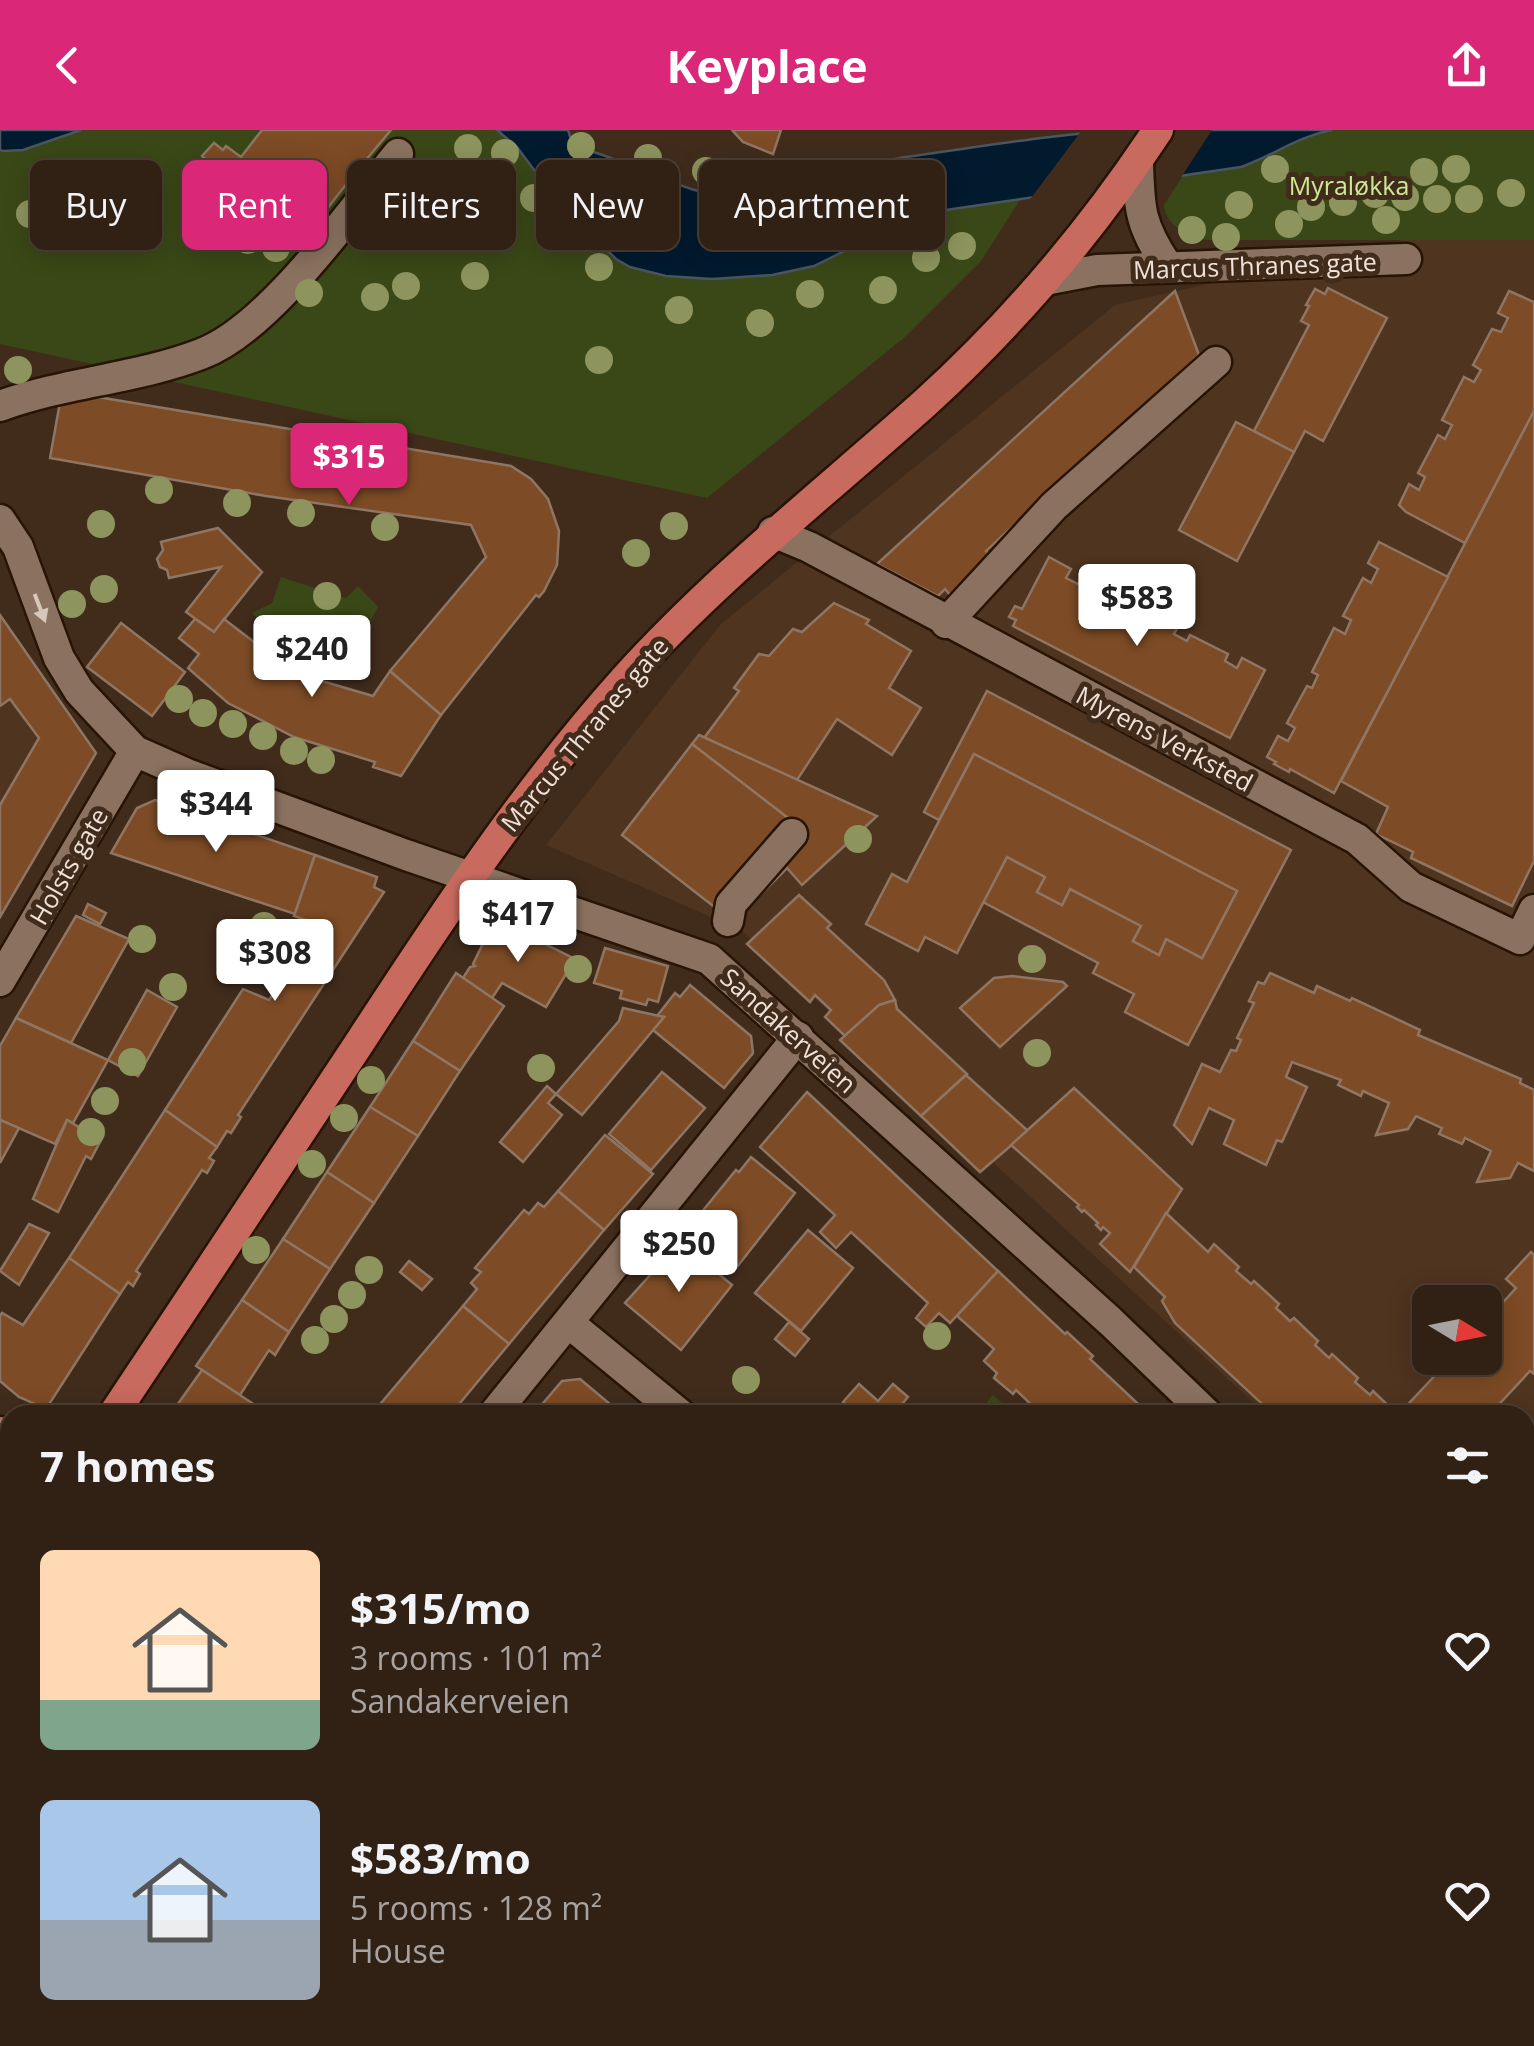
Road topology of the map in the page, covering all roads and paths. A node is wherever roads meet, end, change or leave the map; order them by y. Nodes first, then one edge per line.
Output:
1 (1158, 130) edge
2 (398, 154) dead end
3 (1138, 161) junction
4 (1406, 260) dead end
5 (1168, 267) junction
6 (1045, 280) junction
7 (1216, 362) dead end
8 (0, 406) edge
9 (0, 520) edge
10 (773, 532) junction
11 (946, 623) junction
12 (135, 751) junction
13 (792, 834) dead end
14 (470, 878) junction
15 (757, 896) dead end
16 (1534, 910) edge
17 (728, 921) junction
18 (709, 959) junction
19 (0, 981) edge
20 (798, 1037) junction
21 (570, 1324) junction
22 (120, 1405) edge
23 (501, 1405) edge
24 (669, 1405) edge
25 (1198, 1405) edge

1 - 3 main road, Marcus Thranes gate
2 - 8 street
3 - 5 street
3 - 6 main road, Marcus Thranes gate
4 - 5 street, Marcus Thranes gate
5 - 6 street, Marcus Thranes gate
6 - 10 main road, Marcus Thranes gate
7 - 11 street
9 -> 12 street, Sandakerveien
10 - 11 street, Myrens Verksted
10 - 14 main road, Marcus Thranes gate
11 - 16 street, Myrens Verksted
12 - 14 street, Sandakerveien
12 - 19 street, Holsts gate
13 - 17 street
14 - 18 street, Sandakerveien
14 - 22 main road, Marcus Thranes gate
15 - 17 street
17 - 18 street
18 - 20 street, Sandakerveien
20 - 21 street
20 - 25 street, Sandakerveien
21 - 23 street
21 - 24 street

